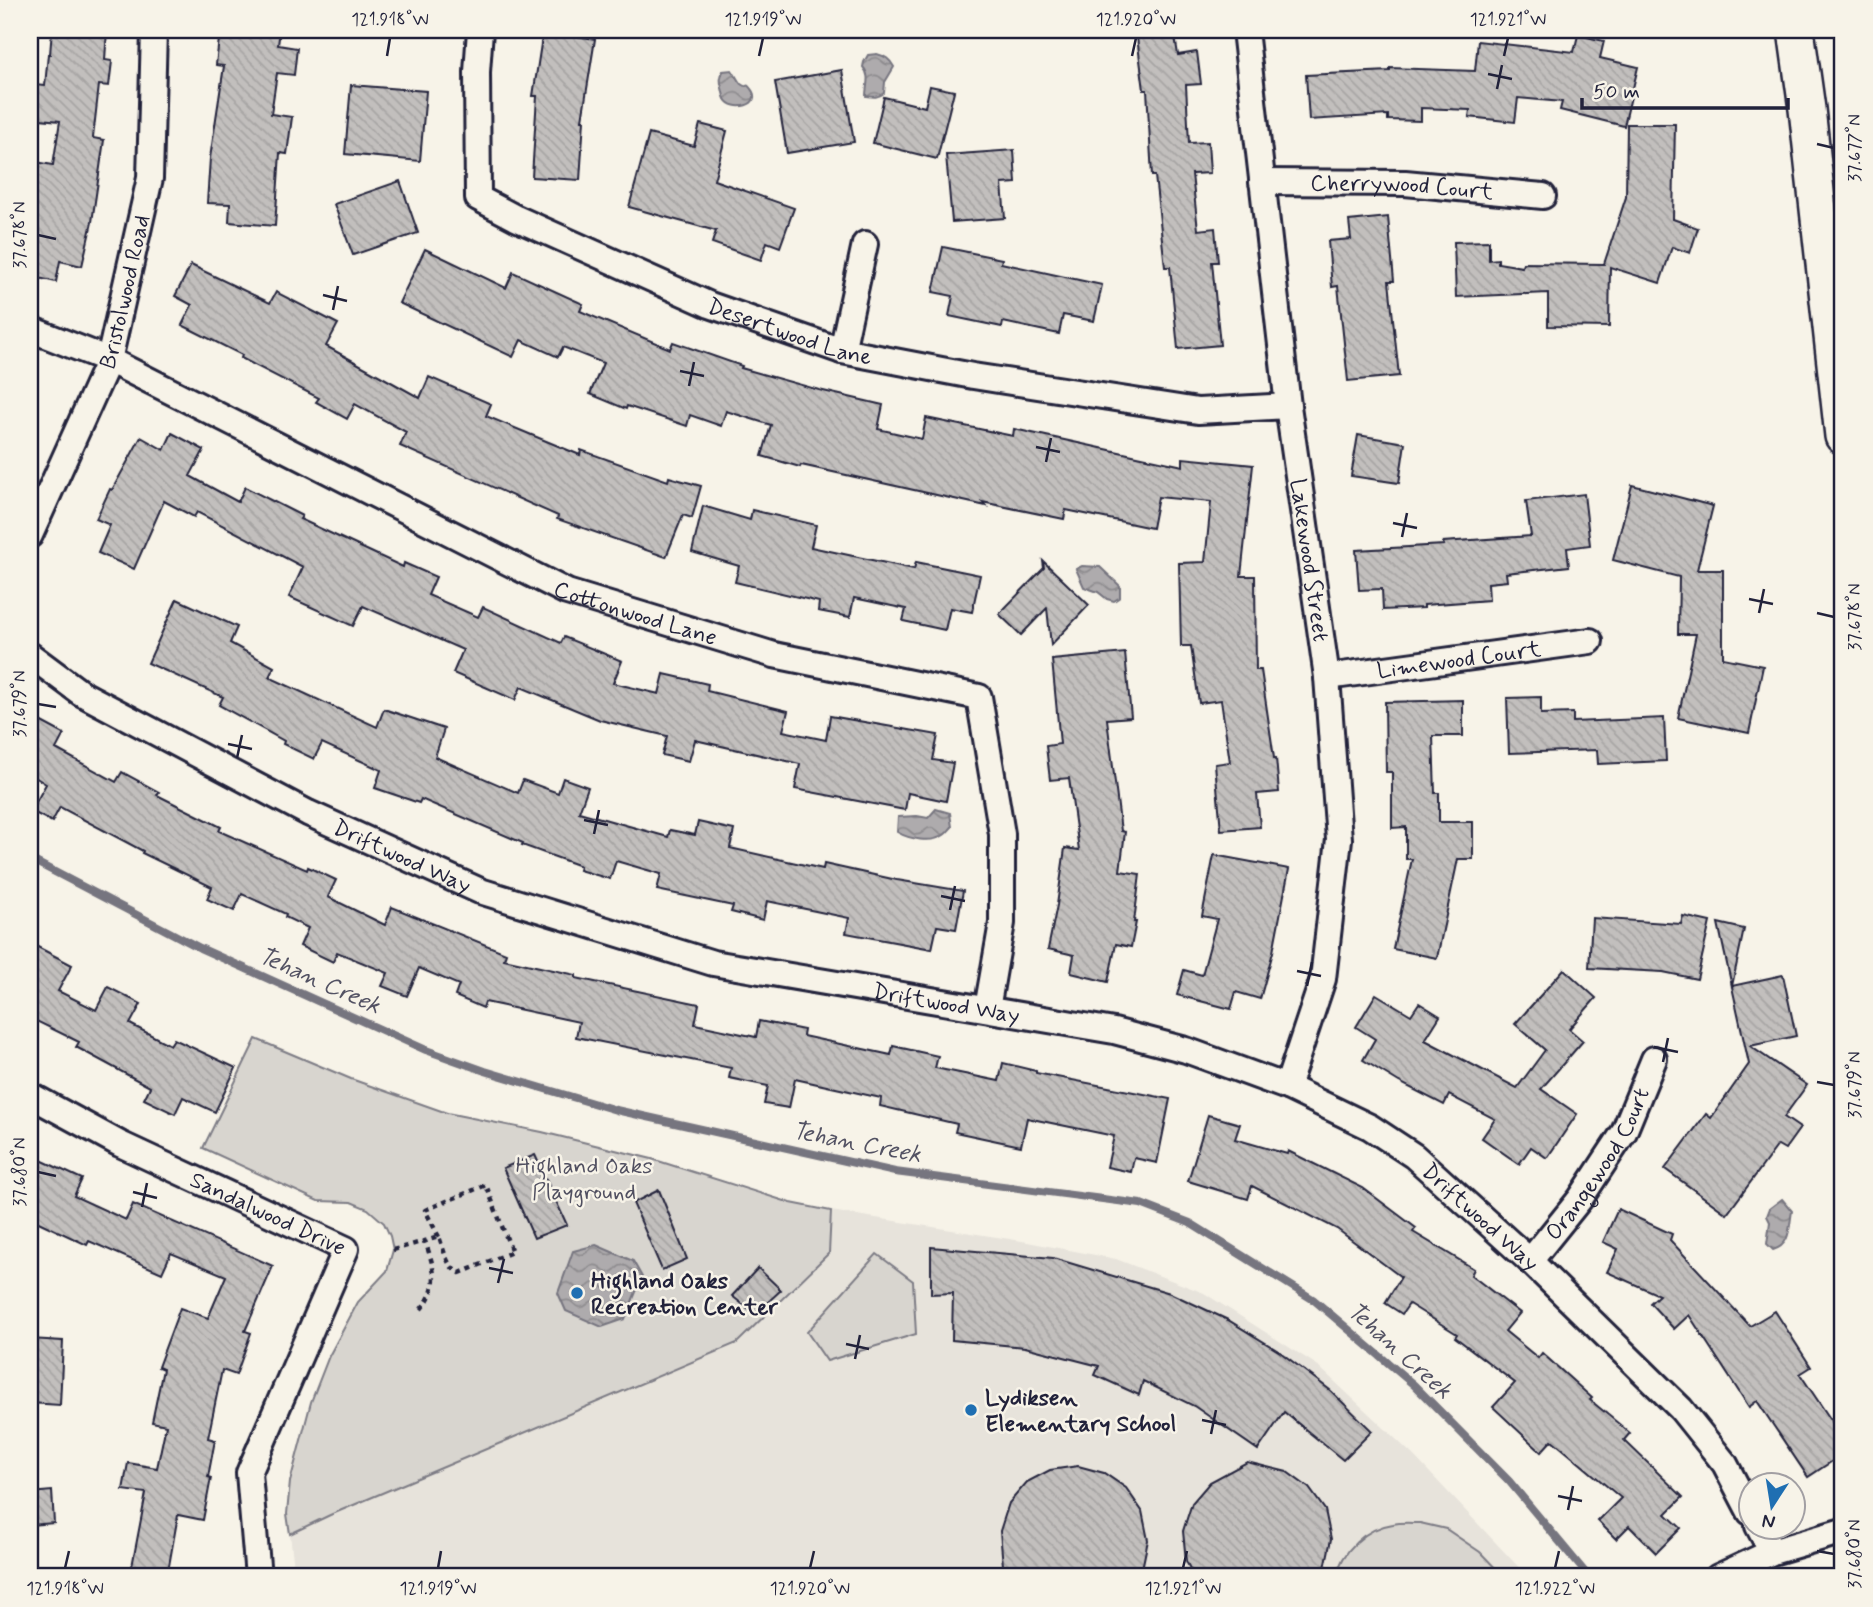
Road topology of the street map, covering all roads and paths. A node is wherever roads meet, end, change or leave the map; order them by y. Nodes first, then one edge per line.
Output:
1 (154, 30) edge
2 (480, 30) edge
3 (1245, 30) edge
4 (1796, 30) edge
5 (1262, 182) junction
6 (1543, 196) dead end
7 (865, 244) dead end
8 (30, 330) edge
9 (842, 351) junction
10 (109, 360) junction
11 (1288, 406) junction
12 (1843, 436) edge
13 (30, 535) edge
14 (1590, 640) dead end
15 (30, 655) edge
16 (1326, 677) junction
17 (987, 1009) junction
18 (1654, 1059) dead end
19 (1287, 1087) junction
20 (30, 1096) edge
21 (439, 1237) junction
22 (425, 1241) junction
23 (393, 1250) dead end
24 (1530, 1261) junction
25 (421, 1309) dead end
26 (1736, 1484) edge
27 (1843, 1531) edge
28 (1765, 1540) edge
29 (1772, 1552) junction
30 (258, 1577) edge
31 (1718, 1577) edge

1 - 10 street, Bristolwood Road
2 - 9 street, Desertwood Lane
3 - 5 street, Lakewood Street
4 - 12 main road
5 - 6 street, Cherrywood Court
5 - 11 street, Lakewood Street
7 - 9 street
8 - 10 street, Cottonwood Lane
9 - 11 street, Desertwood Lane
10 - 13 street, Bristolwood Road
10 - 17 street, Cottonwood Lane
11 - 16 street, Lakewood Street
14 - 16 street, Limewood Court
15 - 17 street, Driftwood Way
16 - 19 street, Lakewood Street
17 - 19 street, Driftwood Way
18 - 24 street, Orangewood Court
19 - 24 street, Driftwood Way
20 - 30 street, Sandalwood Drive
21 - 21 path
21 - 22 path
22 - 23 path
22 - 25 path
24 - 26 street, Driftwood Way
27 - 29 street
28 - 29 street
29 - 31 street

